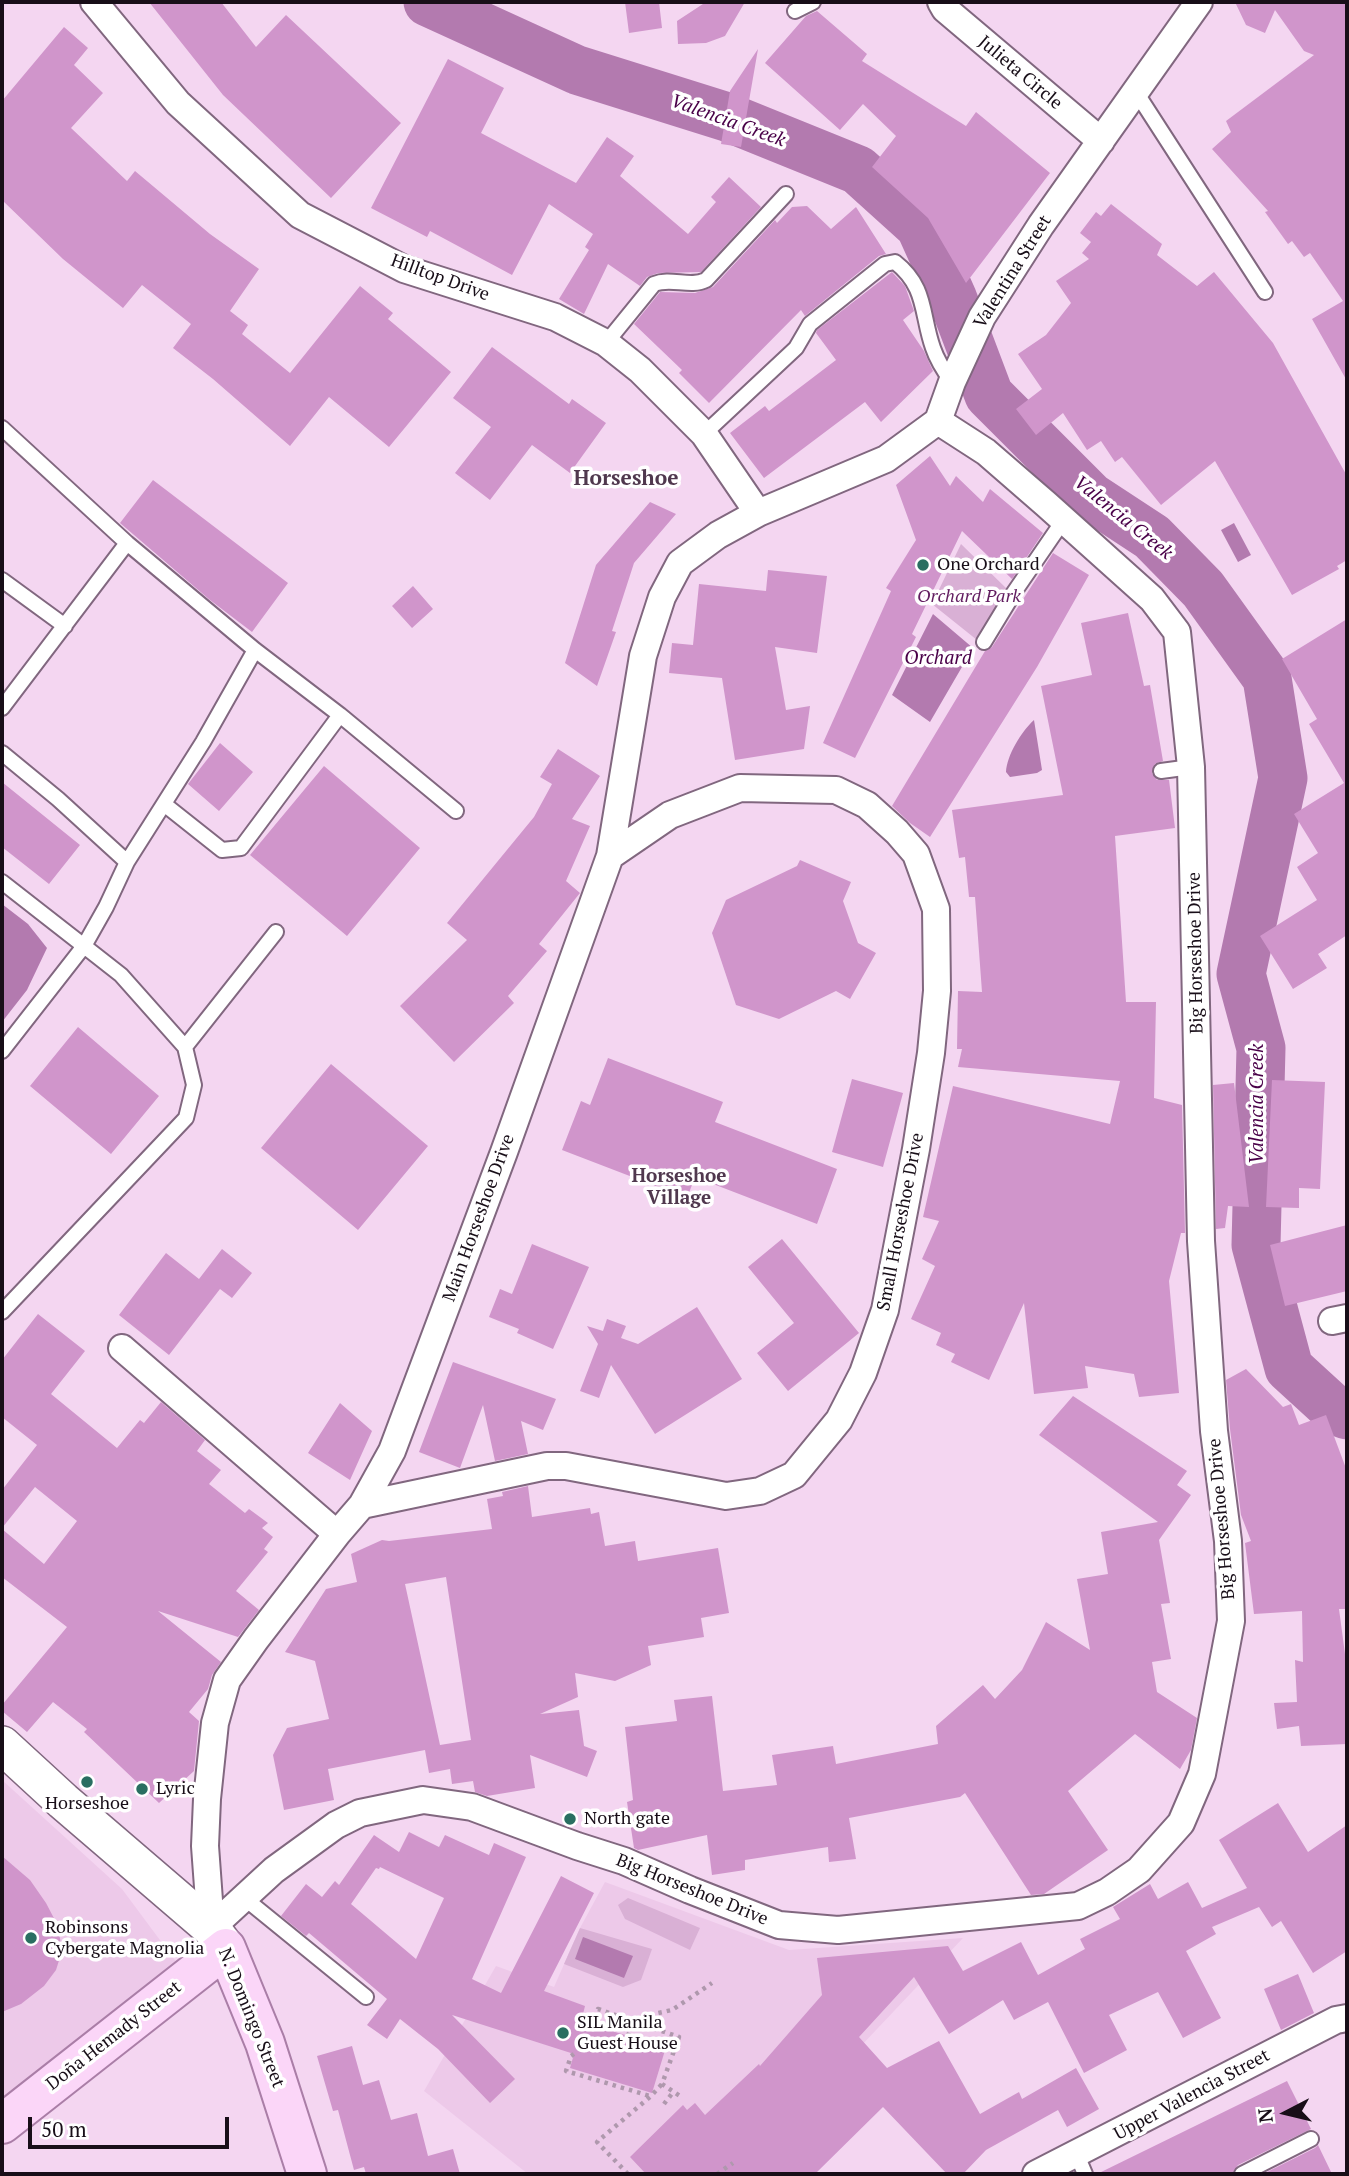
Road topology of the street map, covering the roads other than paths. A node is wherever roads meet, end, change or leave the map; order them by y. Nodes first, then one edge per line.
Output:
1 (94, 2) edge
2 (813, 2) edge
3 (941, 2) edge
4 (1199, 2) edge
5 (795, 11) dead end
6 (1136, 92) junction
7 (1101, 141) junction
8 (786, 194) dead end
9 (1265, 292) dead end
10 (606, 343) junction
11 (953, 382) junction
12 (938, 421) junction
13 (2, 428) edge
14 (704, 433) junction
15 (758, 513) junction
16 (1063, 521) junction
17 (127, 543) junction
18 (2, 580) edge
19 (65, 626) junction
20 (985, 642) dead end
21 (256, 650) junction
22 (2, 708) edge
23 (340, 715) junction
24 (2, 753) edge
25 (1191, 767) junction
26 (1161, 771) dead end
27 (164, 804) junction
28 (456, 811) dead end
29 (610, 856) junction
30 (127, 862) junction
31 (2, 882) edge
32 (276, 932) dead end
33 (84, 946) junction
34 (185, 1047) junction
35 (2, 1051) edge
36 (2, 1312) edge
37 (122, 1348) dead end
38 (362, 1505) junction
39 (337, 1534) junction
40 (2, 1745) edge
41 (243, 1898) junction
42 (218, 1938) junction
43 (366, 1997) dead end
44 (1347, 2018) edge
45 (3, 2120) edge
46 (1311, 2139) dead end
47 (1081, 2165) edge
48 (307, 2174) edge
49 (1037, 2174) edge
50 (1242, 2174) edge

1 - 10 street, Hilltop Drive
2 - 5 lane
3 - 7 street, Julieta Circle
4 - 6 street, Valentina Street
6 - 7 street, Valentina Street
6 - 9 lane
7 - 11 street, Valentina Street
8 - 10 lane
10 - 14 street, Hilltop Drive
11 - 12 street, Valentina Street
11 - 14 lane
12 - 15 street
12 - 16 street, Big Horseshoe Drive
13 - 17 lane
14 - 15 street, Hilltop Drive
15 - 29 street, Main Horseshoe Drive
16 - 20 lane
16 - 25 street, Big Horseshoe Drive
17 - 19 lane
17 - 21 lane
18 - 19 lane
19 - 22 lane
21 - 23 lane
21 - 27 lane
23 - 27 lane
23 - 28 lane
24 - 30 lane
25 - 26 lane
25 - 41 street, Big Horseshoe Drive
27 - 30 lane
29 - 38 street, Main Horseshoe Drive
29 - 38 street, Small Horseshoe Drive
30 - 33 lane
31 - 33 lane
32 - 34 lane
33 - 34 lane
33 - 35 lane
34 - 36 lane
37 - 39 street
38 - 39 street, Main Horseshoe Drive
39 - 42 street, Main Horseshoe Drive
40 - 42 main road, N. Domingo Street
41 - 42 street, Big Horseshoe Drive
41 - 43 lane
42 - 45 main road, Doña Hemady Street
42 - 48 main road, N. Domingo Street
44 - 47 street, Upper Valencia Street
46 - 50 lane
47 - 49 street, Upper Valencia Street

